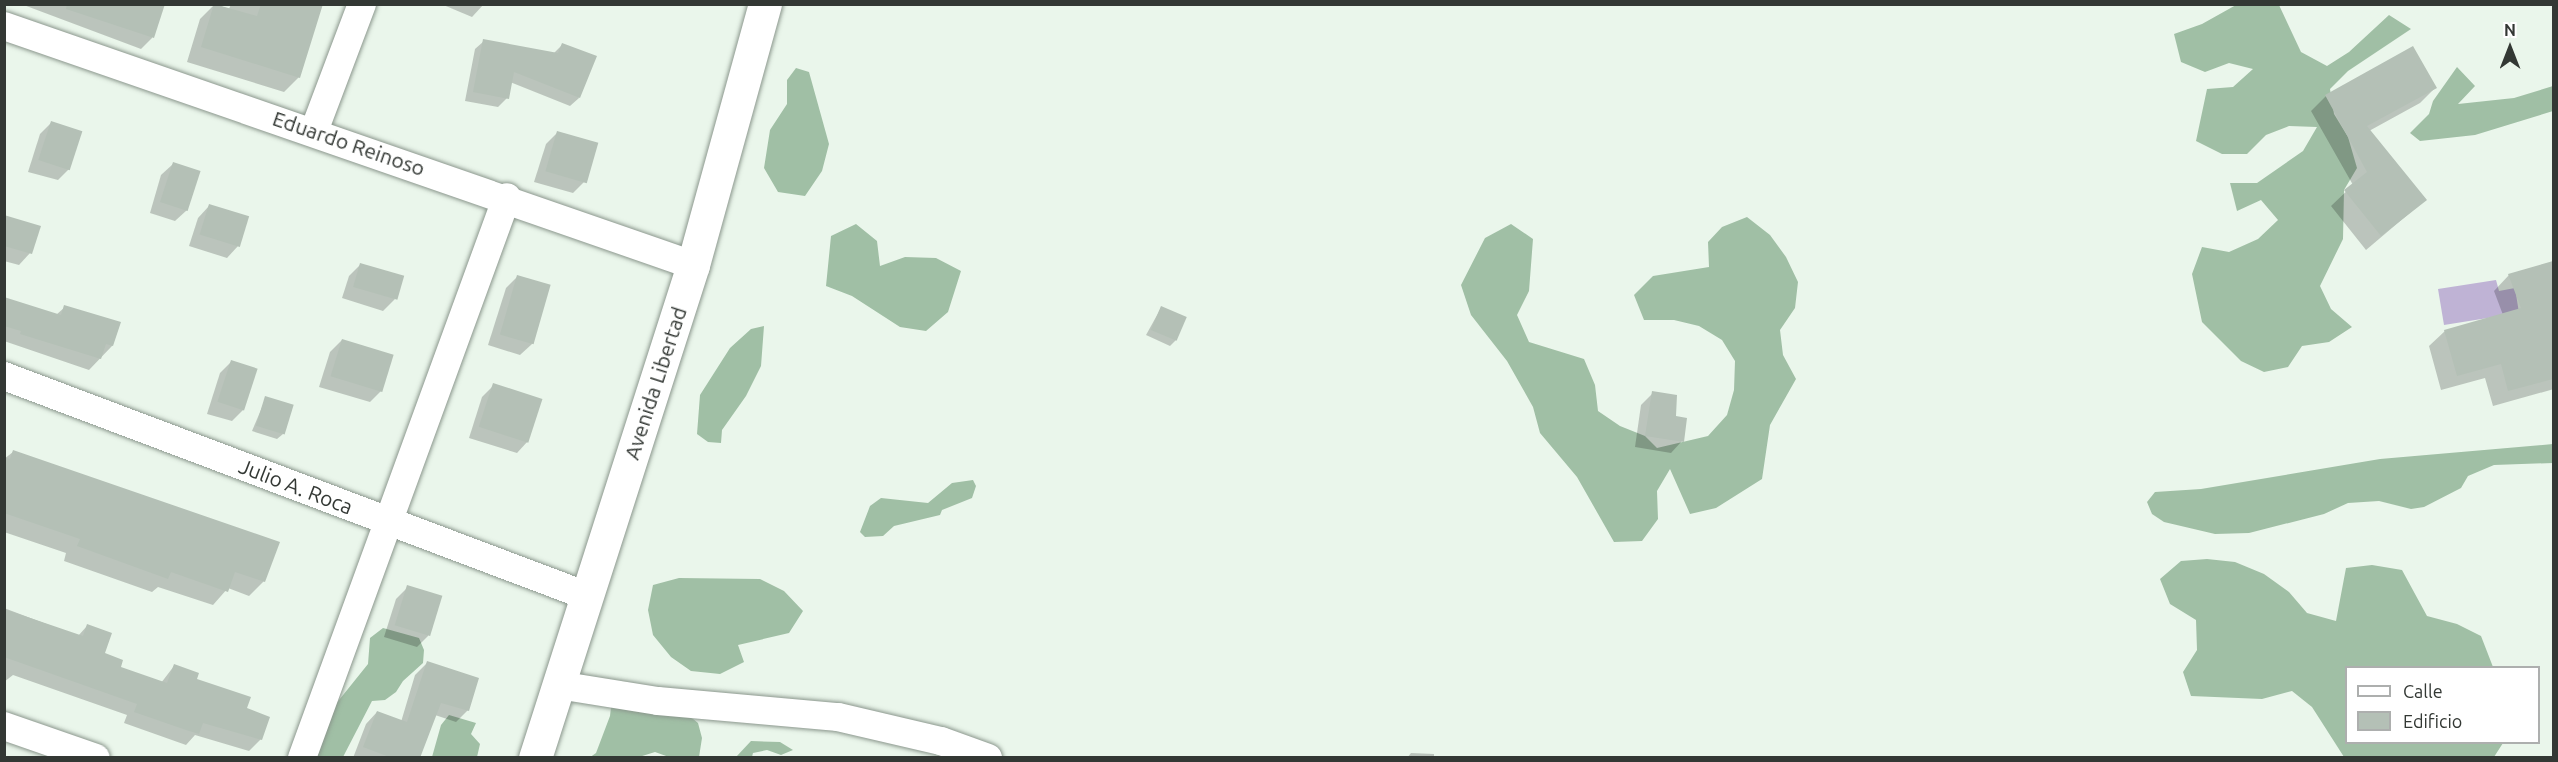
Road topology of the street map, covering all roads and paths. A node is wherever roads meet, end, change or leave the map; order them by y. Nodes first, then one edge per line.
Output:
1 (362, 4) edge
2 (765, 4) edge
3 (4, 26) edge
4 (314, 131) junction
5 (507, 197) junction
6 (693, 265) junction
7 (4, 376) edge
8 (386, 520) junction
9 (587, 596) junction
10 (558, 686) junction
11 (4, 726) edge
12 (96, 758) edge
13 (302, 758) edge
14 (535, 758) edge
15 (988, 758) edge

1 - 4 street
2 - 6 main road, Avenida Libertad
3 - 4 street, Eduardo Reinoso
4 - 5 street, Eduardo Reinoso
5 - 6 street, Eduardo Reinoso
5 - 8 street
6 - 9 main road, Avenida Libertad
7 - 8 street, Julio A. Roca
8 - 9 street, Julio A. Roca
8 - 13 street
9 - 10 main road, Avenida Libertad
10 - 14 main road, Avenida Libertad
10 - 15 street
11 - 12 street

